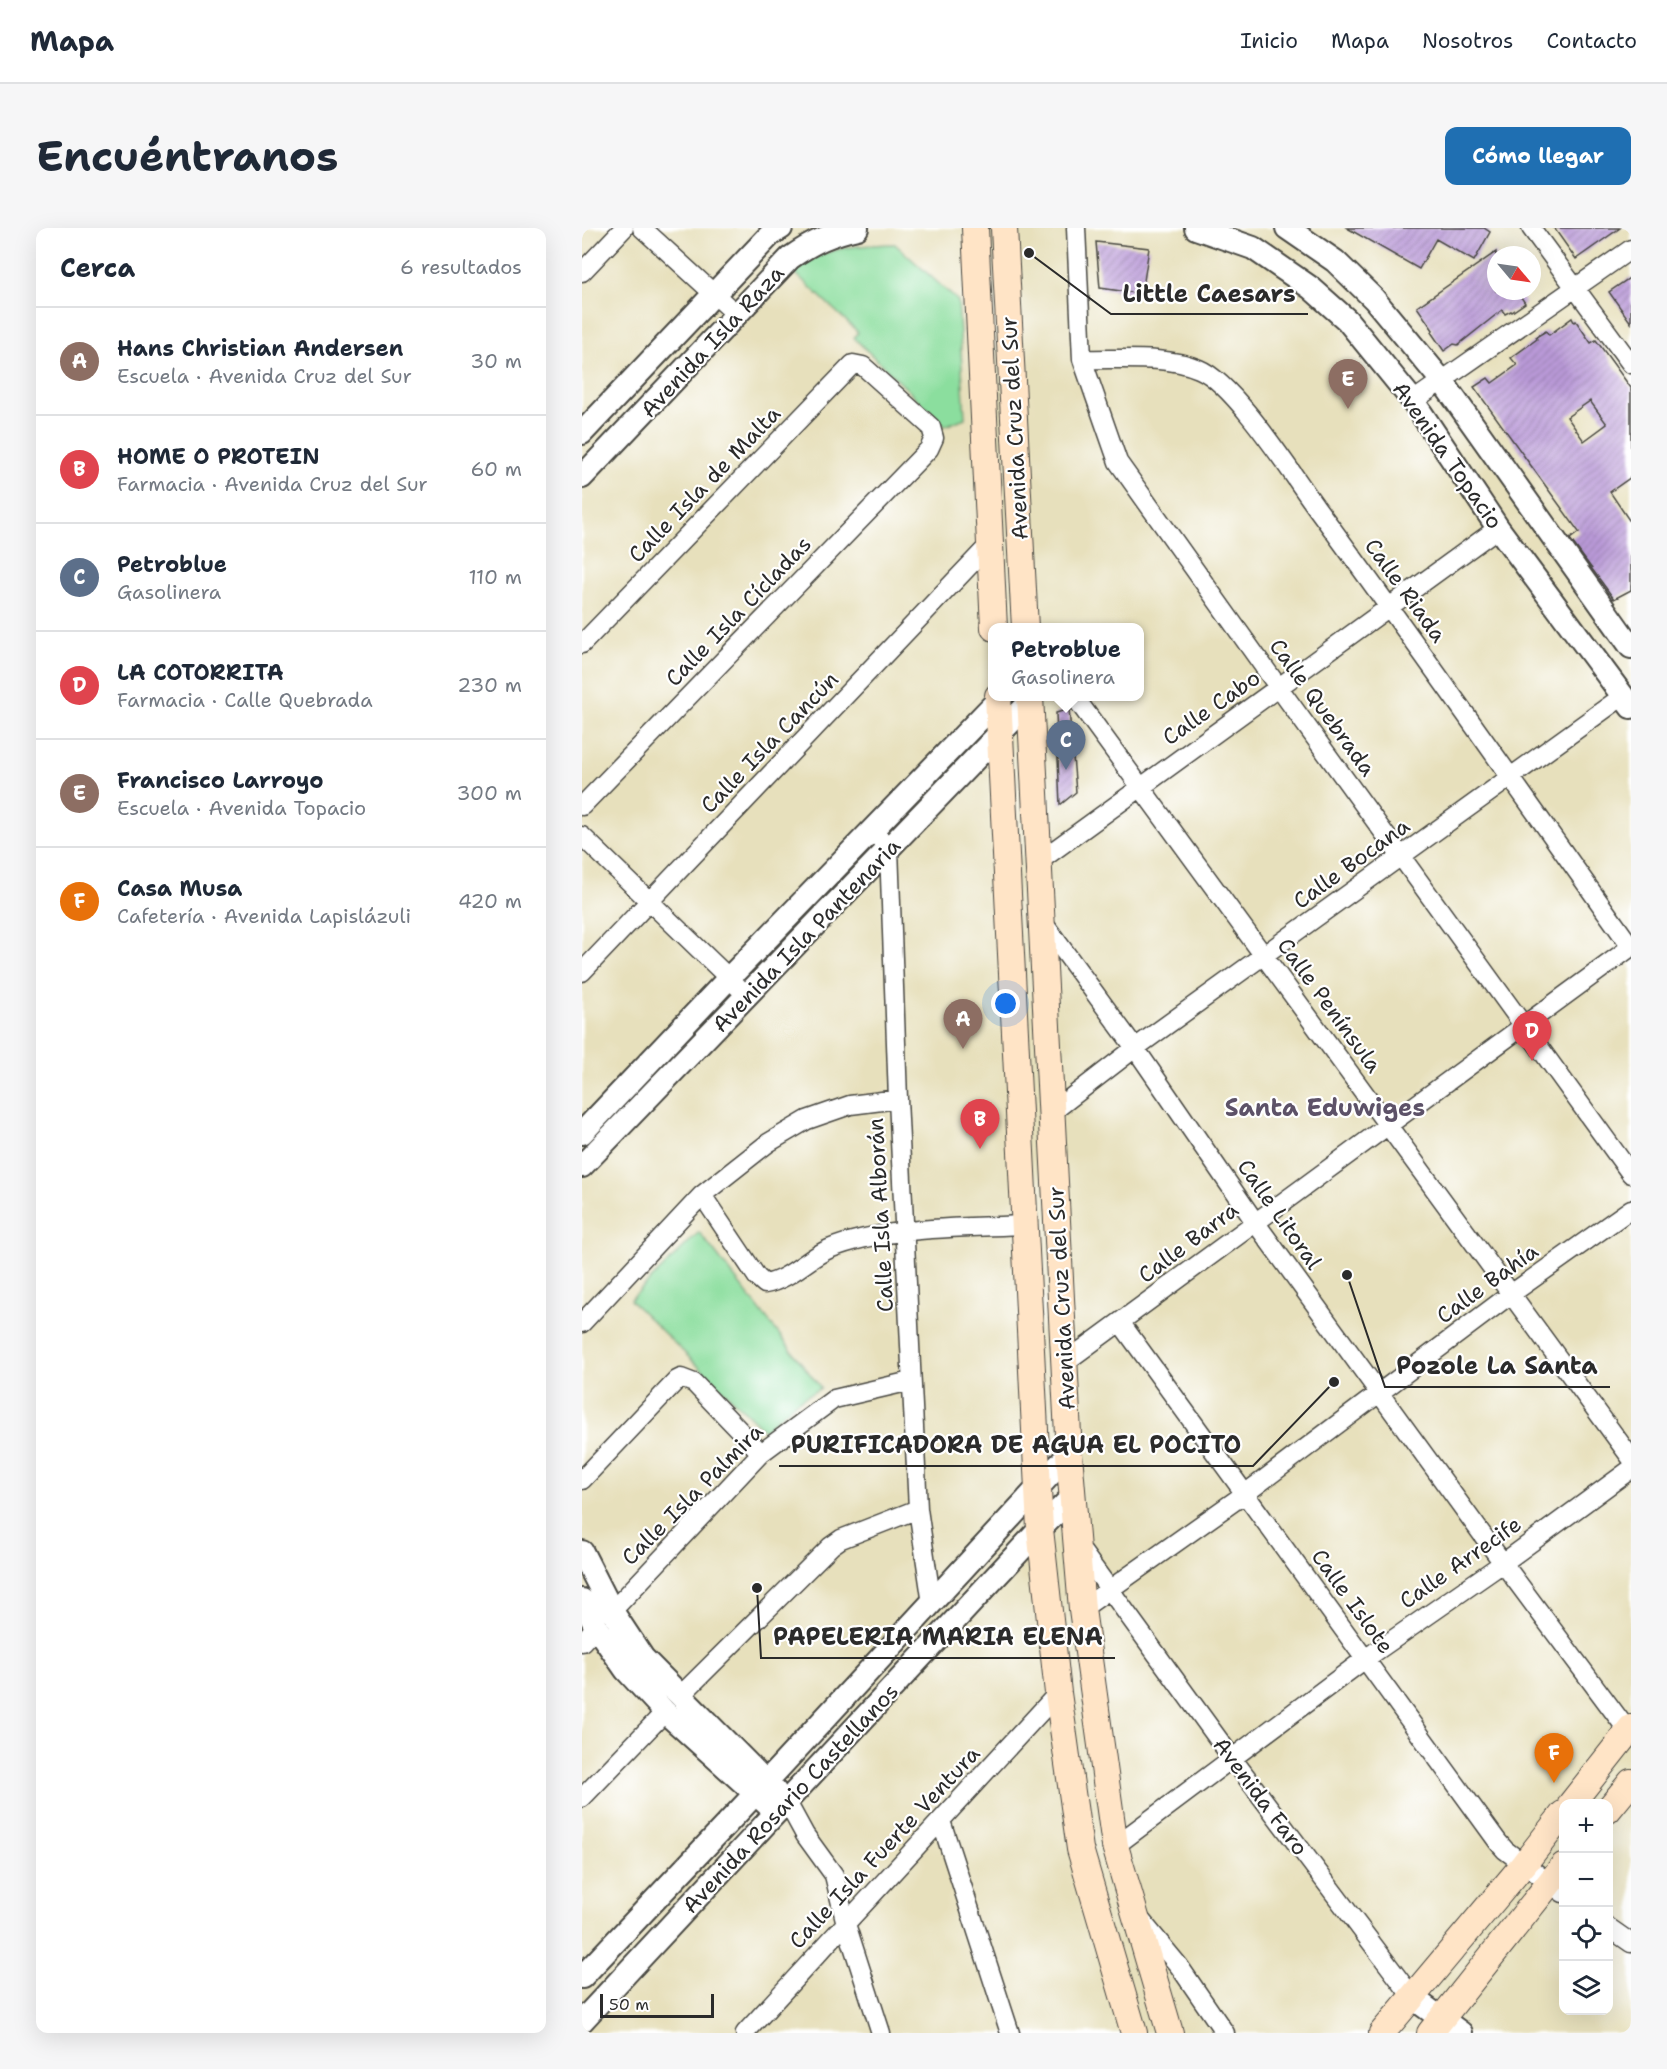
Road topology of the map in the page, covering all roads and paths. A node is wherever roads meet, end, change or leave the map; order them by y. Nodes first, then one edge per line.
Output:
1 (624, 228) edge
2 (642, 228) edge
3 (781, 228) edge
4 (857, 228) edge
5 (975, 228) edge
6 (1004, 228) edge
7 (1076, 228) edge
8 (1196, 228) edge
9 (1287, 228) edge
10 (1531, 228) edge
11 (1631, 249) edge
12 (582, 272) edge
13 (1575, 287) junction
14 (713, 295) junction
15 (736, 315) junction
16 (1082, 359) junction
17 (1631, 364) edge
18 (863, 366) joint
19 (1442, 381) junction
20 (1413, 401) junction
21 (582, 433) edge
22 (582, 477) edge
23 (1498, 528) junction
24 (990, 544) junction
25 (1389, 606) junction
26 (994, 623) edge
27 (1025, 623) edge
28 (582, 644) edge
29 (1631, 647) edge
30 (1279, 688) junction
31 (996, 701) edge
32 (999, 701) edge
33 (1028, 701) edge
34 (1030, 701) edge
35 (1078, 701) edge
36 (1627, 701) edge
37 (999, 732) junction
38 (1509, 778) junction
39 (1140, 787) junction
40 (582, 806) edge
41 (872, 830) junction
42 (582, 836) edge
43 (890, 848) junction
44 (1401, 857) junction
45 (1038, 862) junction
46 (650, 902) junction
47 (1042, 921) junction
48 (1631, 947) edge
49 (1264, 956) junction
50 (582, 972) edge
51 (729, 978) junction
52 (748, 996) junction
53 (1523, 1025) junction
54 (1134, 1048) junction
55 (898, 1099) junction
56 (1051, 1113) junction
57 (1387, 1124) junction
58 (582, 1133) edge
59 (582, 1167) edge
60 (1631, 1174) edge
61 (702, 1195) junction
62 (1631, 1209) edge
63 (1255, 1222) junction
64 (1024, 1225) junction
65 (905, 1232) junction
66 (1511, 1294) junction
67 (1120, 1322) junction
68 (582, 1323) edge
69 (1064, 1363) junction
70 (911, 1381) junction
71 (1380, 1394) junction
72 (761, 1453) junction
73 (1069, 1454) junction
74 (1631, 1458) edge
75 (1631, 1469) edge
76 (582, 1480) edge
77 (1038, 1488) junction
78 (1246, 1493) junction
79 (1072, 1497) junction
80 (918, 1509) junction
81 (1040, 1529) junction
82 (1076, 1544) junction
83 (582, 1552) edge
84 (1503, 1563) junction
85 (1109, 1590) junction
86 (582, 1600) edge
87 (932, 1604) junction
88 (1082, 1609) junction
89 (597, 1626) edge
90 (1365, 1659) junction
91 (1058, 1693) junction
92 (672, 1704) junction
93 (1630, 1732) edge
94 (1232, 1758) junction
95 (1631, 1782) edge
96 (760, 1788) junction
97 (582, 1798) edge
98 (1575, 1799) edge
99 (1613, 1804) edge
100 (782, 1808) junction
101 (1559, 1819) edge
102 (941, 1821) junction
103 (1115, 1845) junction
104 (1524, 1864) junction
105 (1559, 1881) edge
106 (1135, 1913) junction
107 (846, 1924) junction
108 (1613, 1930) edge
109 (1631, 1943) edge
110 (582, 1977) edge
111 (1413, 1998) junction
112 (582, 2021) edge
113 (1126, 2028) edge
114 (1444, 2028) edge
115 (1392, 2030) edge
116 (745, 2033) edge
117 (882, 2033) edge
118 (1010, 2033) edge
119 (1170, 2033) edge
120 (1225, 2033) edge

1 - 12 street
2 - 14 street
3 - 14 street, Avenida Isla Raza
4 - 15 street, Avenida Isla Raza
5 - 24 main road, Avenida Cruz del Sur
6 - 27 main road, Avenida Cruz del Sur
7 - 16 street, Calle Quebrada
8 - 20 street, Avenida Topacio
9 - 19 street, Avenida Topacio
10 - 13 street
11 - 13 street
13 - 17 street
13 - 19 street
14 - 15 street
14 - 21 street, Avenida Isla Raza
15 - 22 street, Avenida Isla Raza
16 - 25 street, Calle Riada
16 - 30 street, Calle Quebrada
18 - 28 street, Calle Isla de Malta
18 - 40 street, Calle Isla Cícladas
19 - 20 street
19 - 29 street, Avenida Topacio
20 - 23 street, Avenida Topacio
23 - 25 street, Calle Cabo
23 - 36 street, Avenida Topacio
24 - 26 main road, Avenida Cruz del Sur
24 - 46 street, Calle Isla Cancún
25 - 30 street, Calle Cabo
25 - 38 street, Calle Riada
30 - 39 street, Calle Cabo
30 - 44 street, Calle Quebrada
31 - 41 street, Avenida Isla Pantenaria
32 - 37 main road, Avenida Cruz del Sur
33 - 37 street, Avenida Isla Pantenaria
34 - 45 main road, Avenida Cruz del Sur
35 - 39 street, Calle Península
36 - 38 street, Calle Bocana
37 - 43 street, Avenida Isla Pantenaria
37 - 64 main road, Avenida Cruz del Sur
38 - 44 street, Calle Bocana
38 - 48 street, Calle Riada
39 - 45 street, Calle Cabo
39 - 49 street, Calle Península
41 - 43 street
41 - 51 street, Avenida Isla Pantenaria
42 - 46 street
43 - 52 street, Avenida Isla Pantenaria
43 - 55 street, Calle Isla Alborán
44 - 49 street, Calle Bocana
44 - 53 street, Calle Quebrada
45 - 47 main road, Avenida Cruz del Sur
46 - 50 street, Calle Isla Cancún
46 - 51 street
47 - 54 street, Calle Litoral
47 - 56 main road, Avenida Cruz del Sur
48 - 53 street, Calle Barra
49 - 54 street, Calle Bocana
49 - 57 street, Calle Península
51 - 52 street
51 - 58 street, Avenida Isla Pantenaria
52 - 59 street, Avenida Isla Pantenaria
53 - 57 street, Calle Barra
53 - 60 street, Calle Quebrada
54 - 56 street, Calle Bocana
54 - 63 street, Calle Litoral
55 - 61 street
55 - 65 street, Calle Isla Alborán
56 - 69 main road, Avenida Cruz del Sur
57 - 63 street, Calle Barra
57 - 66 street, Calle Península
61 - 65 street
61 - 68 street
62 - 66 street, Calle Bahía
63 - 67 street, Calle Barra
63 - 71 street, Calle Litoral
64 - 65 street
64 - 77 main road, Avenida Cruz del Sur
65 - 70 street, Calle Isla Alborán
66 - 71 street, Calle Bahía
66 - 74 street, Calle Península
67 - 69 street, Calle Barra
67 - 78 street, Calle Islote
69 - 73 main road, Avenida Cruz del Sur
70 - 72 street, Calle Isla Palmira
70 - 80 street, Calle Isla Alborán
71 - 78 street, Calle Bahía
71 - 84 street, Calle Litoral
72 - 76 street
72 - 89 street, Calle Isla Palmira
73 - 77 street, Avenida Rosario Castellanos
73 - 79 main road, Avenida Cruz del Sur
75 - 84 street, Calle Arrecife
77 - 81 main road, Avenida Cruz del Sur
77 - 87 street, Avenida Rosario Castellanos
78 - 85 street, Calle Bahía
78 - 90 street, Calle Islote
79 - 81 street, Avenida Rosario Castellanos
79 - 82 main road, Avenida Cruz del Sur
80 - 87 street, Calle Isla Alborán
80 - 92 street
81 - 91 main road, Avenida Cruz del Sur
81 - 100 street, Avenida Rosario Castellanos
82 - 85 street, Avenida Faro
82 - 88 main road, Avenida Cruz del Sur
83 - 89 street
84 - 90 street, Calle Arrecife
84 - 93 street, Calle Litoral
85 - 88 street, Calle Bahía
85 - 94 street, Avenida Faro
86 - 89 street
87 - 96 street, Avenida Rosario Castellanos
88 - 103 main road, Avenida Cruz del Sur
89 - 92 street
90 - 94 street, Calle Arrecife
90 - 104 street, Calle Islote
91 - 102 street, Calle Isla Fuerte Ventura
91 - 113 main road, Avenida Cruz del Sur
92 - 96 street
92 - 97 street
93 - 98 main road
94 - 103 street, Calle Arrecife
94 - 111 street, Avenida Faro
95 - 99 main road
96 - 100 street
96 - 110 street, Avenida Rosario Castellanos
100 - 107 street
100 - 112 street, Avenida Rosario Castellanos
101 - 104 main road
102 - 107 street, Calle Isla Fuerte Ventura
102 - 118 street
103 - 106 main road, Avenida Cruz del Sur
104 - 105 street, Calle Islote
104 - 111 main road
105 - 114 main road
106 - 119 main road, Avenida Cruz del Sur
106 - 120 street
107 - 116 street, Calle Isla Fuerte Ventura
107 - 117 street
108 - 109 street
111 - 114 street, Avenida Faro
111 - 115 main road

